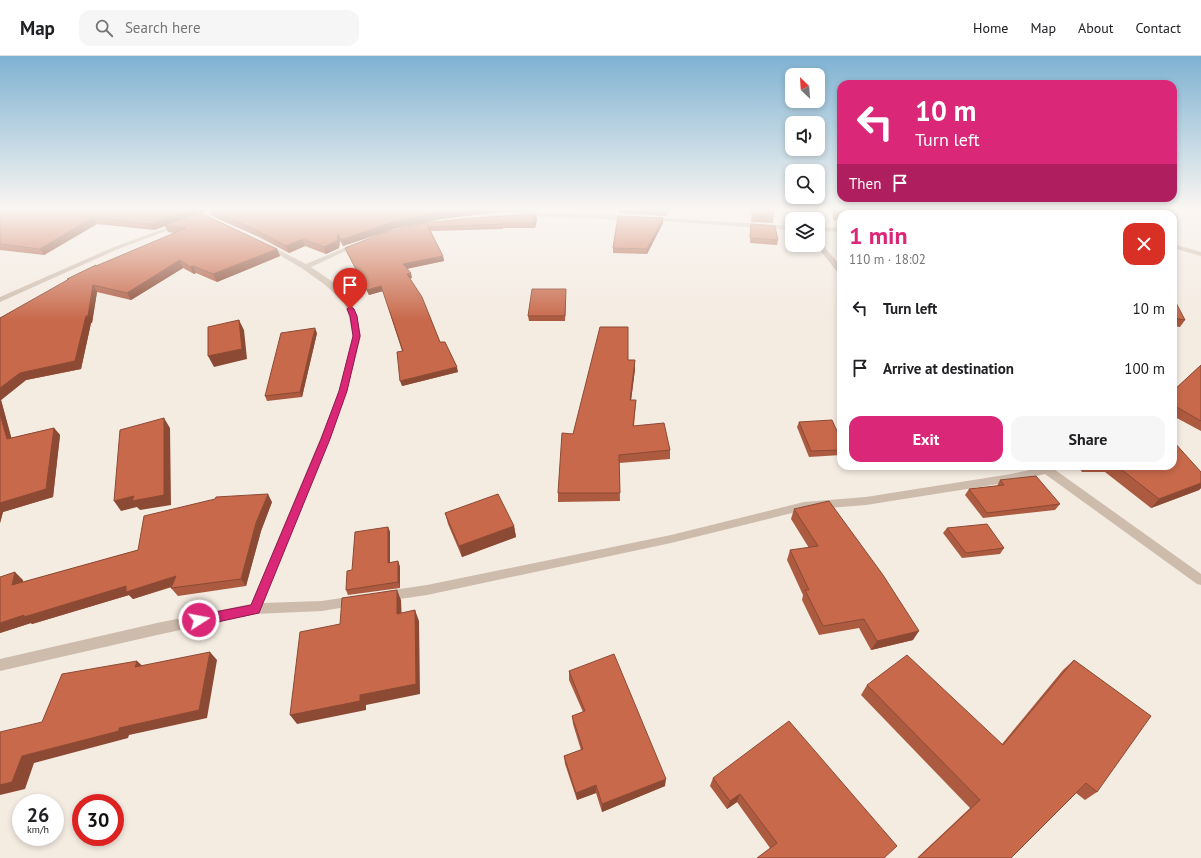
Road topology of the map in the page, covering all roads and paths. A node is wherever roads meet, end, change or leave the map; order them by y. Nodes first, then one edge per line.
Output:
1 (123, 245) edge
2 (265, 245) edge
3 (357, 245) edge
4 (1177, 247) edge
5 (825, 251) edge
6 (1201, 254) edge
7 (837, 266) edge
8 (306, 267) junction
9 (0, 300) edge
10 (1037, 470) edge
11 (1047, 470) edge
12 (1201, 580) edge
13 (255, 609) junction
14 (0, 665) edge

1 - 9 street
2 - 8 street
3 - 8 street
4 - 6 street
5 - 7 street
8 - 13 street
10 - 13 street
11 - 12 street
13 - 14 street

